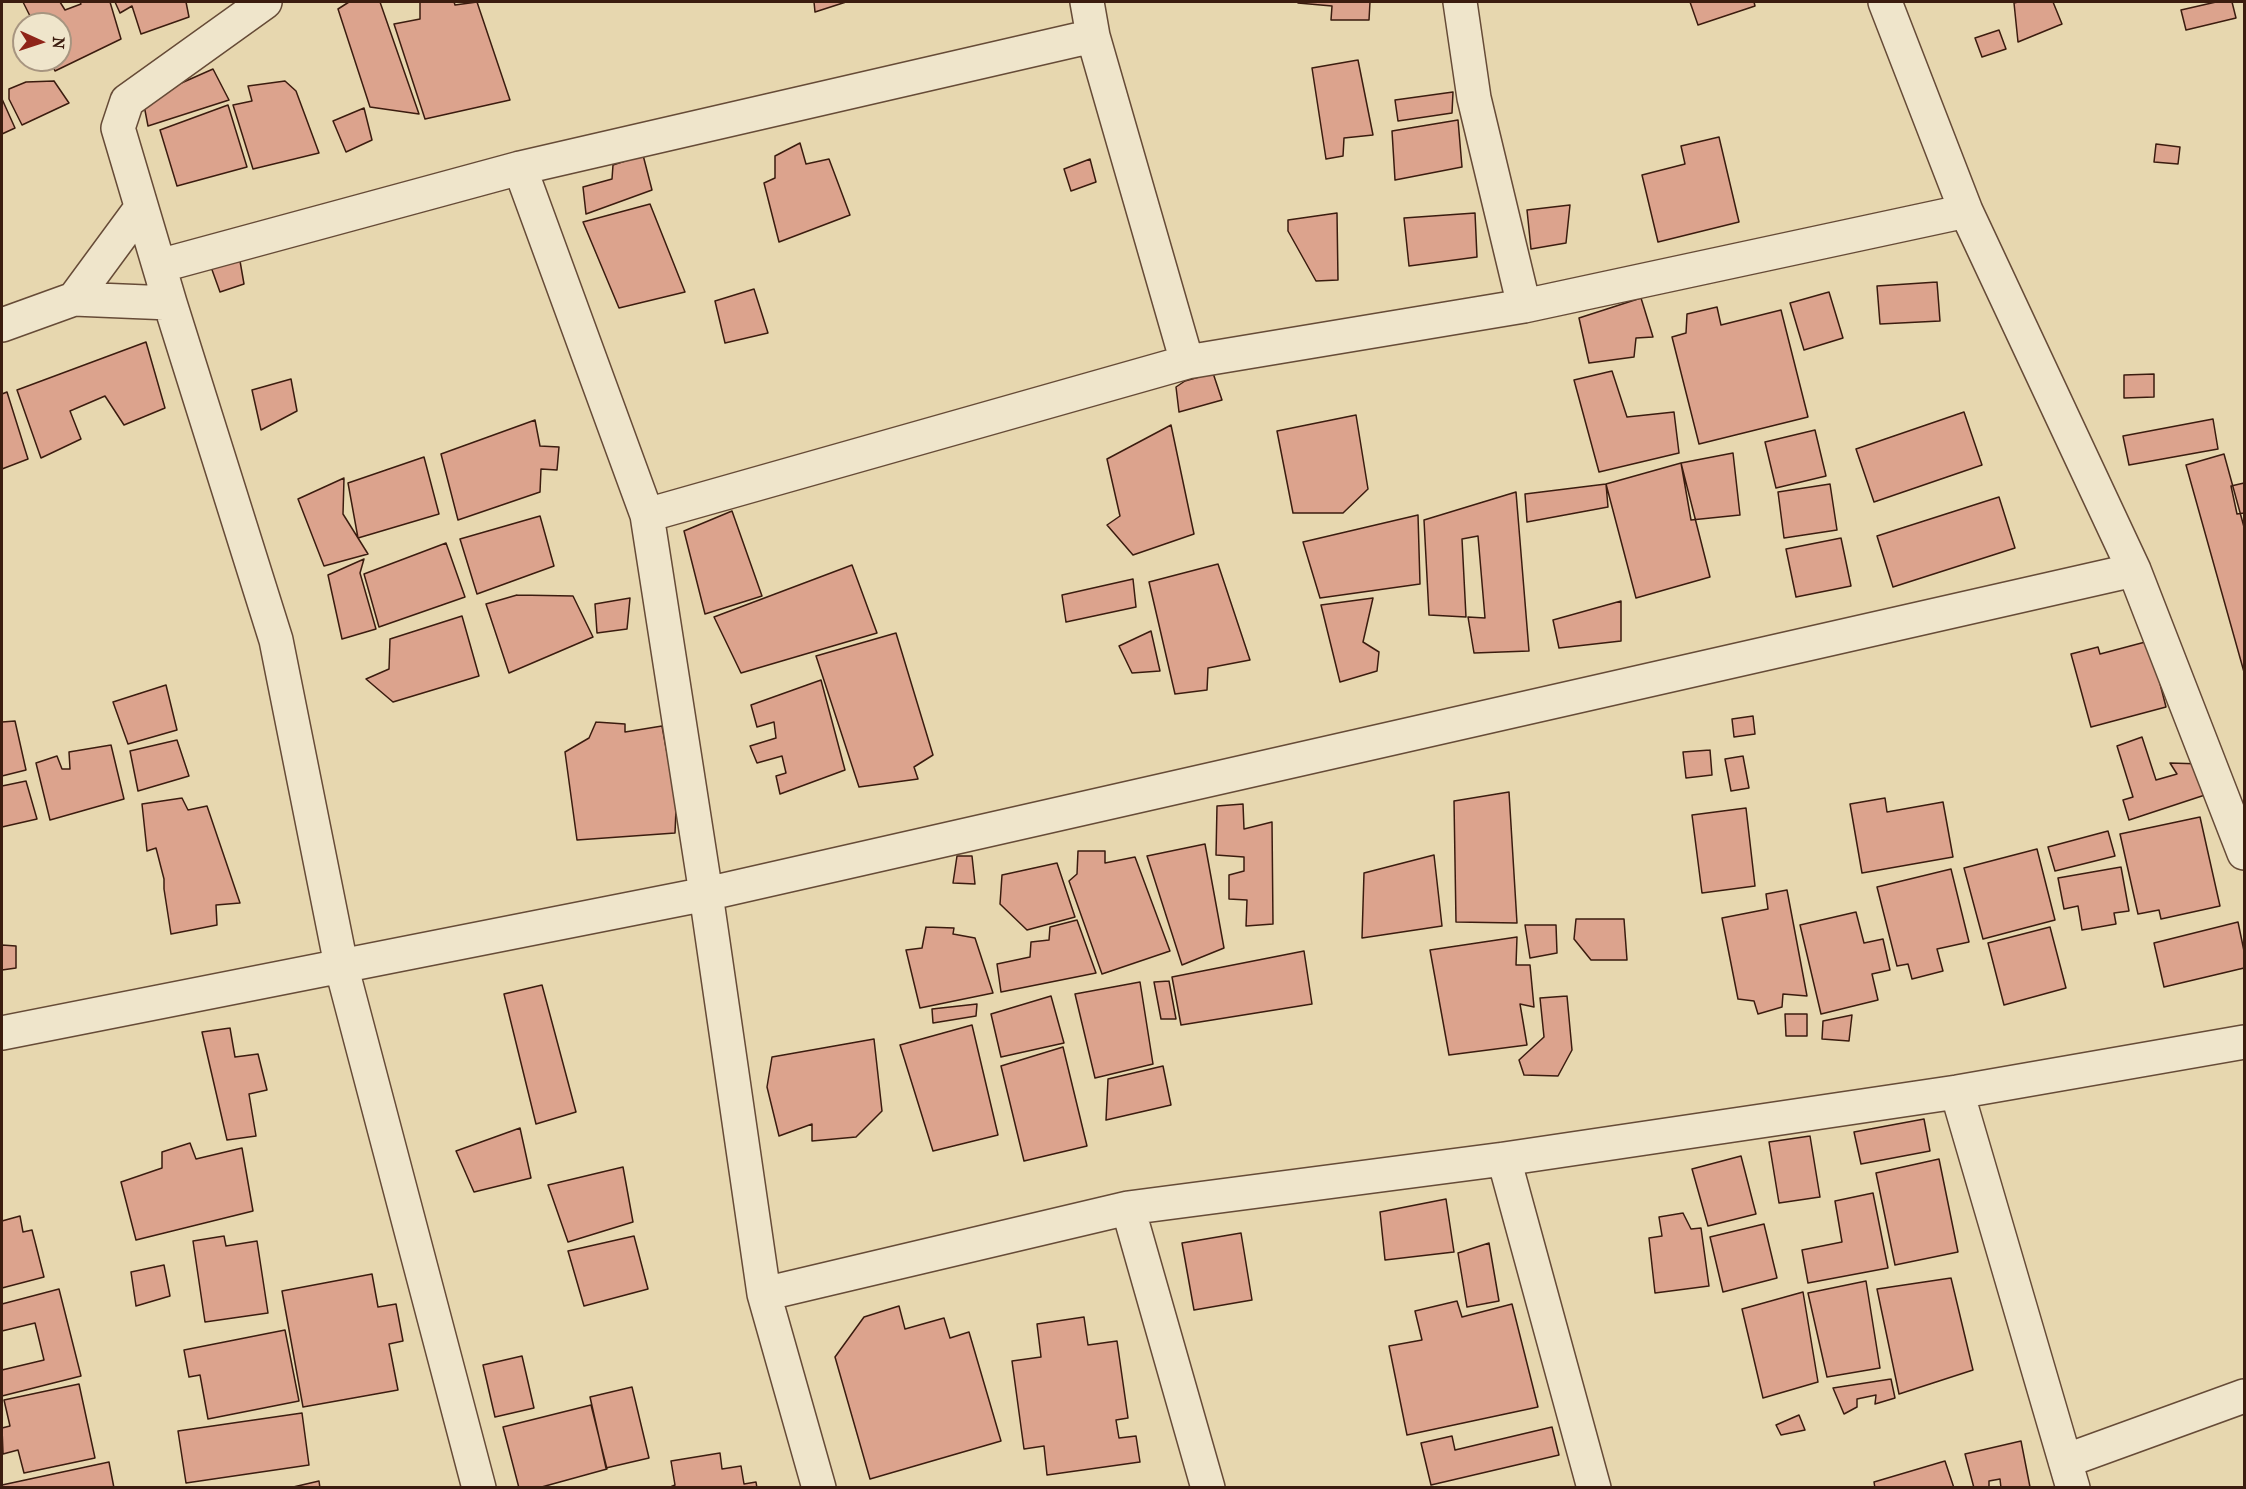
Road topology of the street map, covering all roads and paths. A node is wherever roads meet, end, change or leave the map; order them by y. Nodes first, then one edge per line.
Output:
1 (265, 2) edge
2 (1088, 2) edge
3 (1460, 2) edge
4 (1885, 2) edge
5 (1093, 36) junction
6 (520, 168) junction
7 (141, 208) junction
8 (1966, 211) junction
9 (159, 267) junction
10 (74, 299) junction
11 (170, 303) junction
12 (1524, 306) junction
13 (2, 325) edge
14 (1187, 362) junction
15 (647, 515) junction
16 (2134, 570) junction
17 (2244, 853) edge
18 (706, 894) junction
19 (341, 965) junction
20 (2, 1033) edge
21 (2244, 1042) edge
22 (1957, 1092) junction
23 (1504, 1159) junction
24 (1128, 1208) junction
25 (764, 1294) junction
26 (2244, 1396) edge
27 (2069, 1474) edge
28 (479, 1488) edge
29 (819, 1488) edge
30 (1208, 1488) edge
31 (1594, 1488) edge

1 - 7 street
2 - 5 street
3 - 12 street
4 - 8 street
5 - 6 street
5 - 14 street
6 - 9 street
6 - 15 street
7 - 9 street
7 - 10 street
8 - 12 street
8 - 16 street
9 - 11 street
10 - 11 street
10 - 13 street
11 - 19 street
12 - 14 street
14 - 15 street
15 - 18 street
16 - 17 street
16 - 18 street
18 - 19 street
18 - 25 street
19 - 20 street
19 - 28 street
21 - 22 street
22 - 23 street
22 - 27 street
23 - 24 street
23 - 31 street
24 - 25 street
24 - 30 street
25 - 29 street
26 - 27 street

